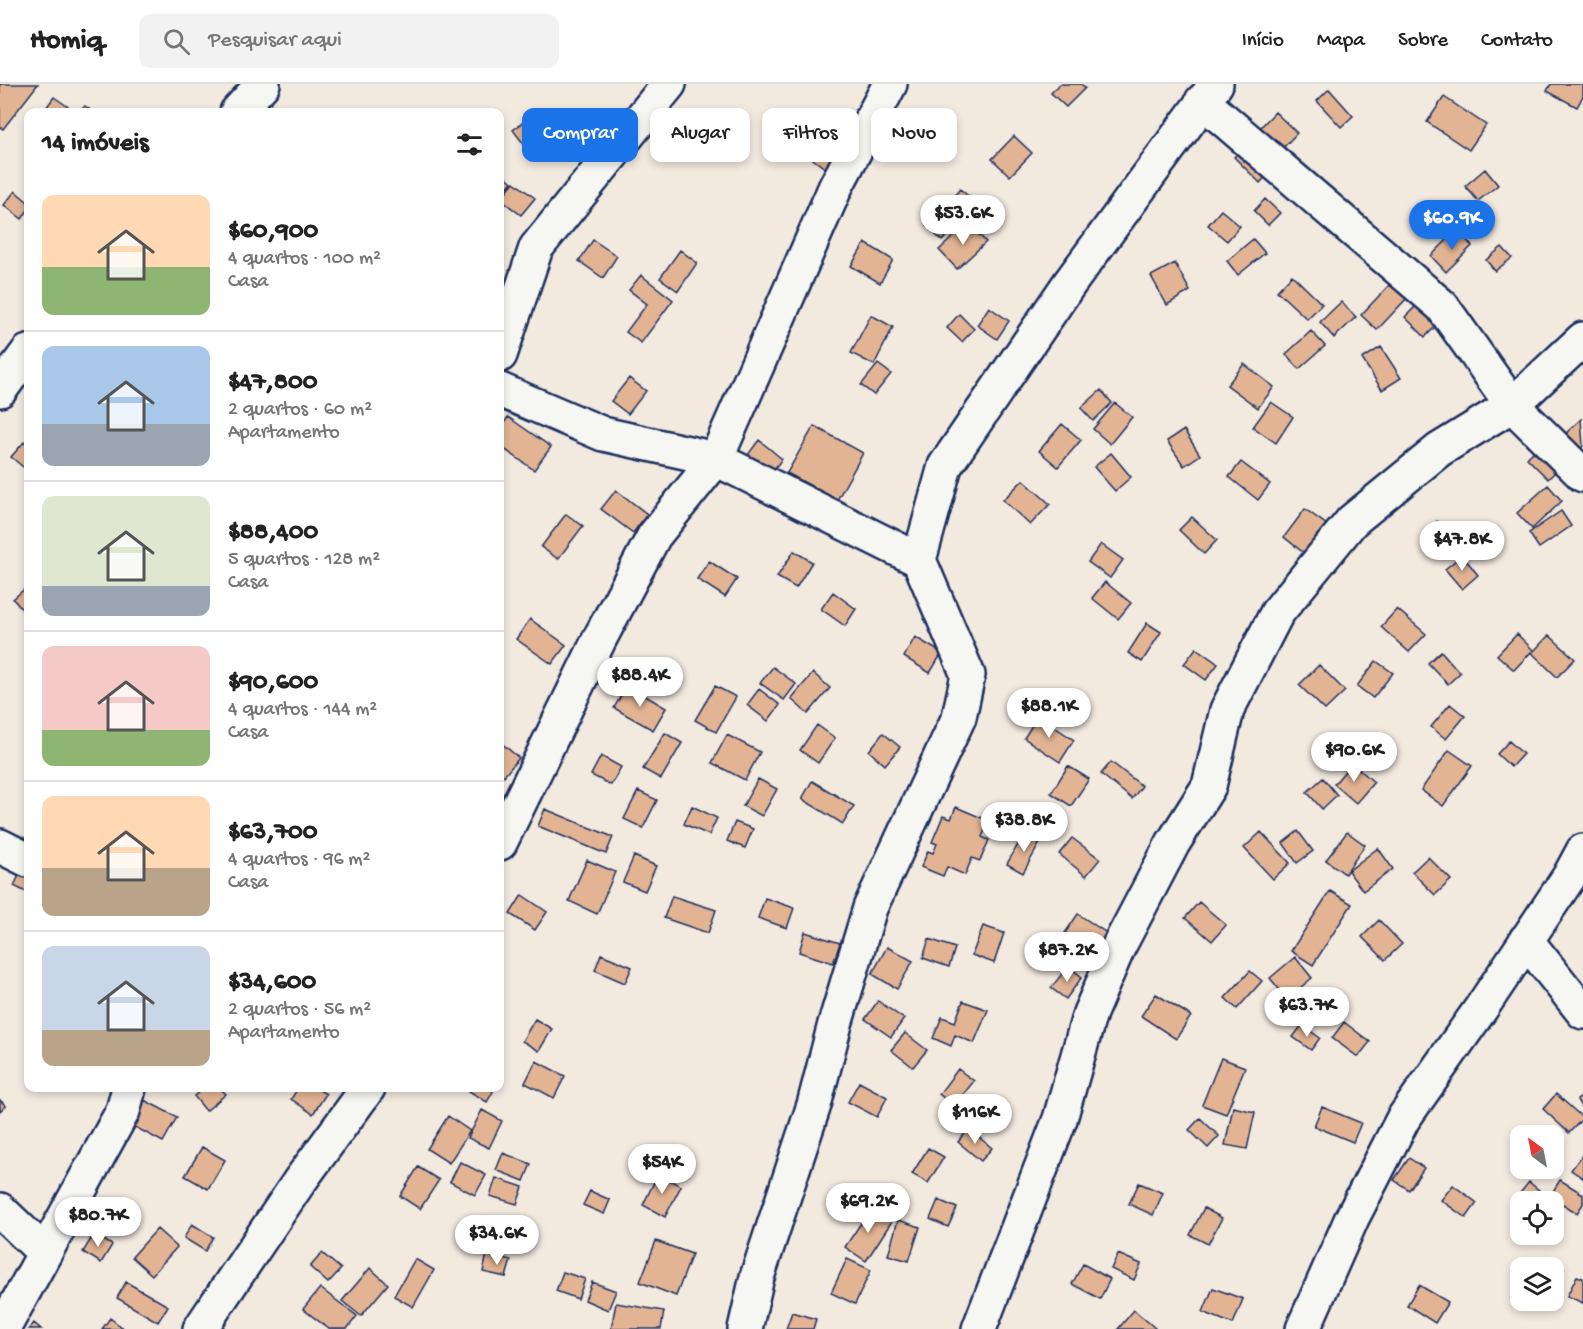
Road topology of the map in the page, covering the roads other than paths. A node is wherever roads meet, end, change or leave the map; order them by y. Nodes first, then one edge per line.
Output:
1 (263, 84) edge
2 (669, 84) edge
3 (890, 84) edge
4 (1209, 93) edge
5 (241, 108) edge
6 (1583, 339) edge
7 (504, 343) edge
8 (24, 357) edge
9 (0, 390) edge
10 (504, 392) edge
11 (1512, 405) junction
12 (716, 459) junction
13 (1583, 475) edge
14 (919, 560) junction
15 (504, 835) edge
16 (0, 846) edge
17 (1583, 851) edge
18 (24, 858) edge
19 (1526, 940) junction
20 (1583, 1012) edge
21 (128, 1092) edge
22 (365, 1092) edge
23 (0, 1209) edge
24 (44, 1252) junction
25 (3, 1329) edge
26 (200, 1329) edge
27 (745, 1329) edge
28 (979, 1329) edge
29 (1304, 1329) edge

1 - 5 street
2 - 7 street
3 - 12 street
4 - 11 street
4 - 14 street
6 - 11 street
8 - 9 street
10 - 12 street
11 - 13 street
11 - 28 street
12 - 14 street
12 - 15 street
14 - 27 street
16 - 18 street
17 - 19 street
19 - 20 street
19 - 29 street
21 - 24 street
22 - 26 street
23 - 24 street
24 - 25 street

